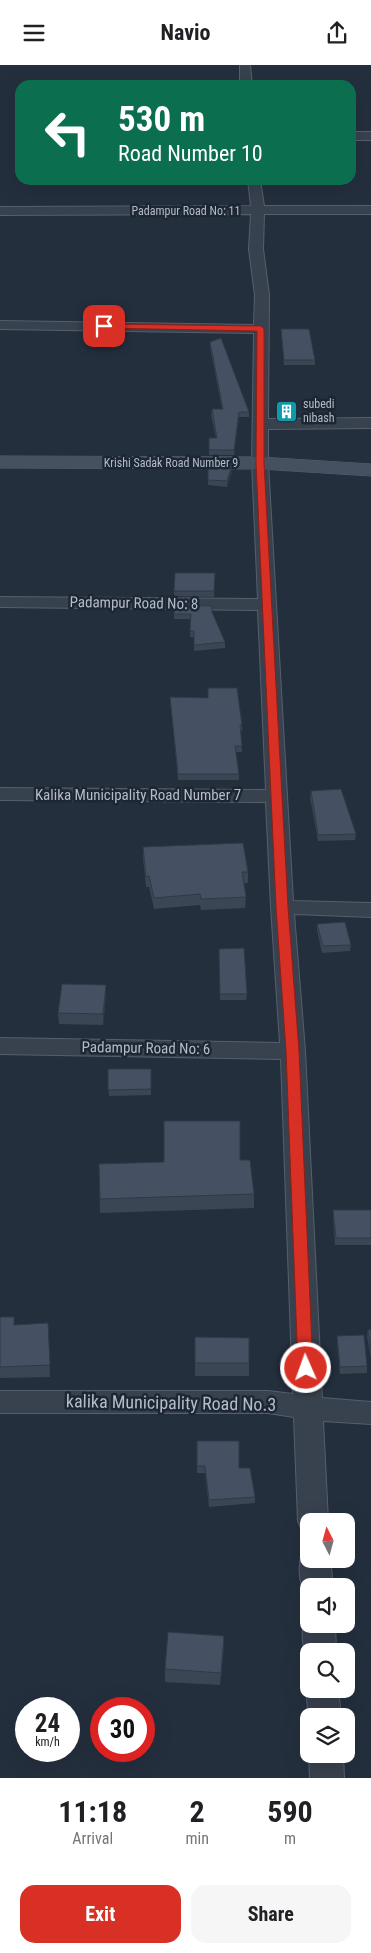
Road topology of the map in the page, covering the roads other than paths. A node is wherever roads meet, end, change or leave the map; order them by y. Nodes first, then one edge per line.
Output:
1 (245, 65) edge
2 (246, 80) edge
3 (356, 136) edge
4 (371, 136) edge
5 (255, 185) edge
6 (371, 210) edge
7 (0, 211) edge
8 (258, 211) junction
9 (0, 325) edge
10 (261, 329) junction
11 (371, 423) edge
12 (260, 424) junction
13 (0, 462) edge
14 (260, 463) junction
15 (371, 470) edge
16 (0, 602) edge
17 (268, 605) junction
18 (0, 794) edge
19 (276, 796) junction
20 (282, 907) junction
21 (371, 910) edge
22 (0, 1047) edge
23 (292, 1051) junction
24 (0, 1402) edge
25 (307, 1407) junction
26 (371, 1413) edge
27 (313, 1513) edge
28 (326, 1763) edge
29 (327, 1778) edge

1 - 2 street
3 - 4 street
5 - 8 street
6 - 8 street, Padampur Road No: 11
7 - 8 street, Padampur Road No: 11
8 - 10 street
9 - 10 street
10 - 12 street
11 - 12 street
12 - 14 street
13 - 14 street, Krishi Sadak Road Number 9
14 - 15 street, Krishi Sadak Road Number 9
14 - 17 street
16 - 17 street, Padampur Road No: 8
17 - 19 street
18 - 19 street, Kalika Municipality Road Number 7
19 - 20 street
20 - 21 street
20 - 23 street
22 - 23 street, Padampur Road No: 6
23 - 25 street
24 - 25 street, kalika Municipality Road No.3
25 - 26 street, kalika Municipality Road No.3
25 - 27 street
28 - 29 street

